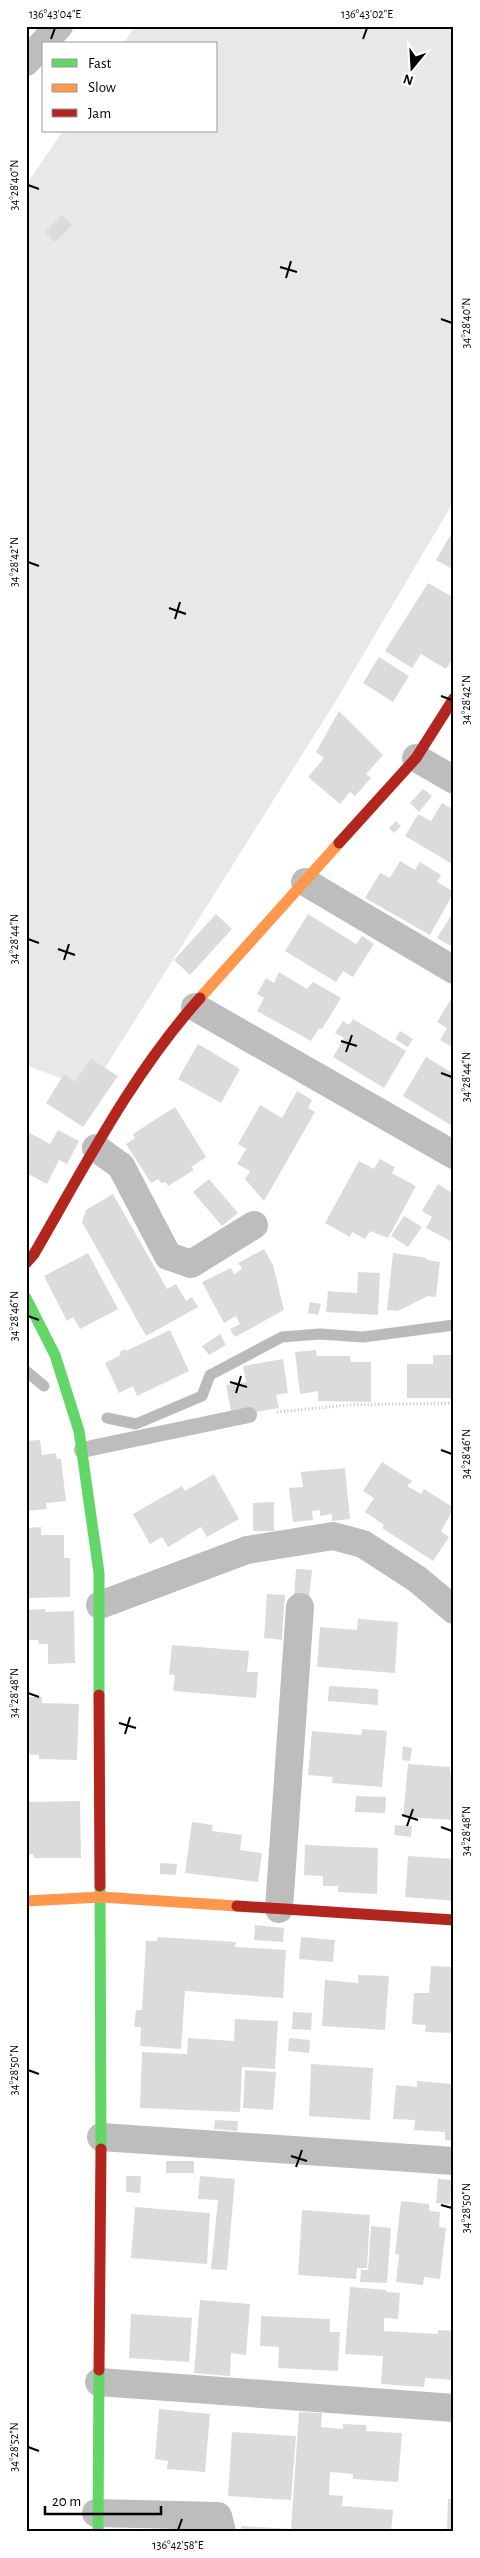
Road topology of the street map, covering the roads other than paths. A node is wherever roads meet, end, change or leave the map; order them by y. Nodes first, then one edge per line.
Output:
1 (59, 26) edge
2 (44, 42) edge
3 (42, 45) edge
4 (26, 62) edge
5 (454, 698) edge
6 (416, 758) junction
7 (454, 780) edge
8 (305, 882) junction
9 (454, 970) edge
10 (195, 1007) junction
11 (96, 1148) junction
12 (454, 1155) edge
13 (254, 1225) dead end
14 (26, 1263) edge
15 (26, 1298) edge
16 (249, 1415) road end
17 (82, 1450) junction
18 (100, 1605) junction
19 (300, 1607) dead end
20 (454, 1610) edge
21 (101, 1897) junction
22 (26, 1901) edge
23 (279, 1908) junction
24 (454, 1920) edge
25 (102, 2137) junction
26 (454, 2161) edge
27 (99, 2382) junction
28 (454, 2408) edge
29 (97, 2522) edge
30 (222, 2532) edge

1 - 2 street
3 - 4 street
5 - 6 street
6 - 7 street
6 - 8 street
8 - 9 street
8 - 10 street
10 - 11 street
10 - 12 street
11 - 13 street
11 - 14 street
15 - 17 street
16 - 17 lane
17 - 18 street
18 - 20 street
18 - 21 street
19 - 23 street
21 - 22 street
21 - 23 street
21 - 25 street
23 - 24 street
25 - 26 street
25 - 27 street
27 - 28 street
27 - 29 street
29 - 30 street

